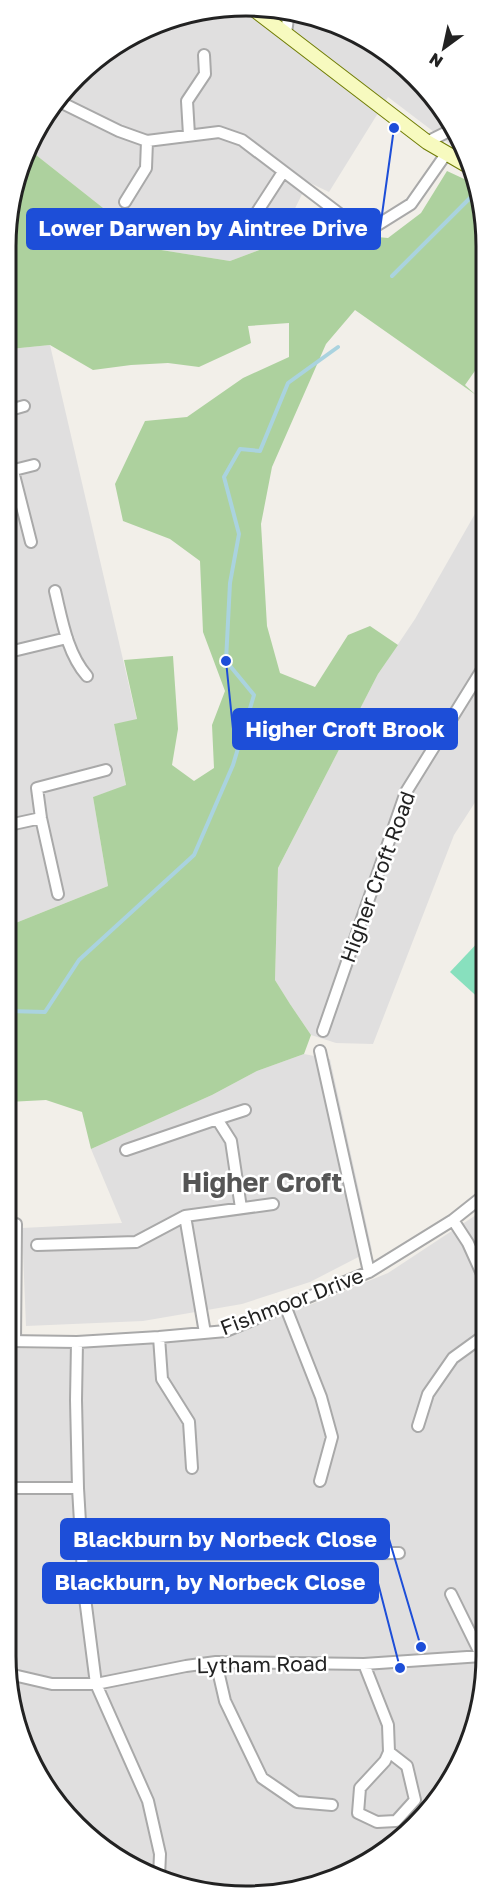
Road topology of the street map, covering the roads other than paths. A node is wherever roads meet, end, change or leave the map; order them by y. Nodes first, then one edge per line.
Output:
1 (264, 17) edge
2 (288, 20) edge
3 (286, 33) junction
4 (204, 55) dead end
5 (65, 105) edge
6 (446, 133) edge
7 (189, 135) junction
8 (147, 141) junction
9 (427, 142) junction
10 (446, 154) junction
11 (459, 161) edge
12 (284, 172) junction
13 (125, 202) dead end
14 (239, 240) dead end
15 (24, 406) dead end
16 (16, 408) edge
17 (34, 465) dead end
18 (16, 470) edge
19 (16, 489) edge
20 (31, 542) dead end
21 (55, 591) dead end
22 (67, 638) junction
23 (16, 650) edge
24 (87, 676) dead end
25 (476, 679) edge
26 (106, 770) dead end
27 (41, 818) junction
28 (16, 823) edge
29 (58, 894) dead end
30 (323, 1031) dead end
31 (320, 1051) dead end
32 (244, 1110) dead end
33 (218, 1119) junction
34 (126, 1150) dead end
35 (476, 1202) edge
36 (273, 1204) dead end
37 (241, 1208) junction
38 (185, 1216) junction
39 (453, 1220) junction
40 (37, 1245) dead end
41 (476, 1257) edge
42 (369, 1272) junction
43 (286, 1308) junction
44 (205, 1333) junction
45 (159, 1338) junction
46 (16, 1341) edge
47 (476, 1341) edge
48 (77, 1342) junction
49 (418, 1426) dead end
50 (192, 1468) dead end
51 (320, 1481) dead end
52 (16, 1488) edge
53 (78, 1488) junction
54 (399, 1553) dead end
55 (82, 1555) junction
56 (451, 1593) dead end
57 (476, 1646) edge
58 (476, 1656) edge
59 (216, 1662) junction
60 (364, 1664) junction
61 (17, 1676) edge
62 (96, 1684) junction
63 (389, 1752) junction
64 (332, 1805) dead end
65 (159, 1869) edge

1 - 3 main road
2 - 3 street
3 - 9 main road
4 - 7 street
5 - 8 street
6 - 9 street
7 - 8 street
7 - 12 street
8 - 13 street
9 - 10 main road
10 - 11 main road
10 - 12 street
12 - 14 street
15 - 16 street
17 - 18 street
19 - 20 street
21 - 22 street
22 - 23 street
22 - 24 street
25 - 30 street, Higher Croft Road
26 - 27 street
27 - 28 street
27 - 29 street
31 - 42 street
32 - 33 street
33 - 34 street
33 - 37 street
35 - 39 street, Fishmoor Drive
36 - 37 street
37 - 38 street
38 - 40 street
38 - 44 street
39 - 41 street
39 - 42 street, Fishmoor Drive
42 - 43 street, Fishmoor Drive
43 - 44 street, Fishmoor Drive
43 - 51 street
44 - 45 street, Fishmoor Drive
45 - 48 street, Fishmoor Drive
45 - 50 street
46 - 48 street, Fishmoor Drive
47 - 49 street
48 - 53 street
52 - 53 street
53 - 55 street
54 - 55 street
55 - 62 street
56 - 57 street
58 - 60 street, Lytham Road
59 - 60 street, Lytham Road
59 - 62 street, Lytham Road
59 - 64 street
60 - 63 street
61 - 62 street, Lytham Road
62 - 65 street
63 - 63 street

